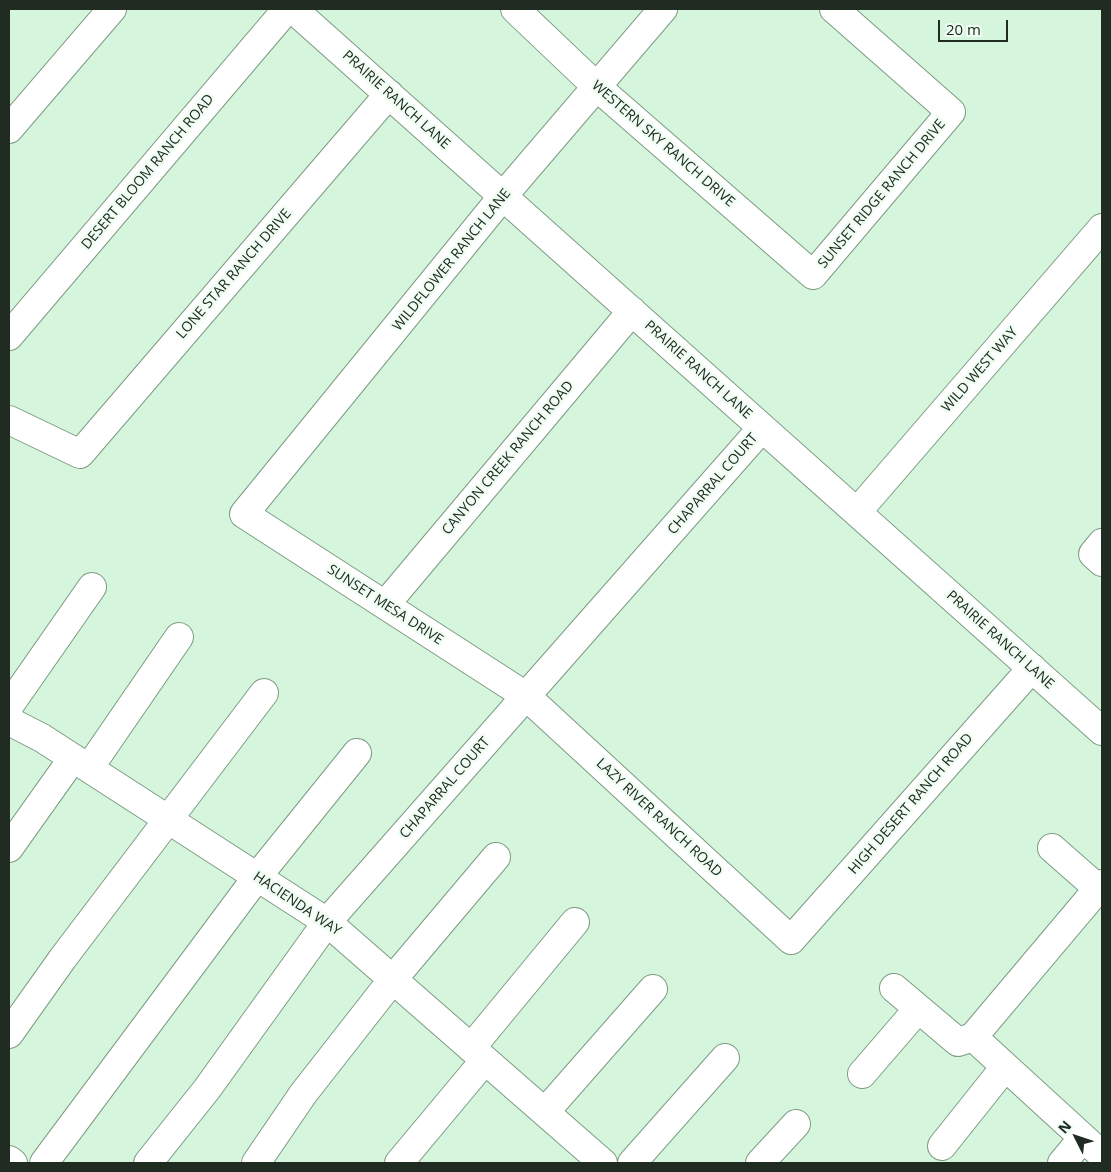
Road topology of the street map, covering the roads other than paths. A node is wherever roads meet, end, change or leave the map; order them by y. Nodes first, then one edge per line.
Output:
1 (112, 9) edge
2 (287, 9) edge
3 (294, 9) edge
4 (515, 9) edge
5 (664, 9) edge
6 (834, 9) edge
7 (597, 87) junction
8 (389, 94) junction
9 (9, 129) edge
10 (503, 196) junction
11 (1102, 228) edge
12 (813, 276) joint
13 (632, 311) junction
14 (9, 336) edge
15 (9, 420) edge
16 (762, 428) junction
17 (857, 512) junction
18 (244, 514) joint
19 (92, 587) dead end
20 (385, 605) junction
21 (179, 637) dead end
22 (1032, 668) junction
23 (264, 693) dead end
24 (526, 696) junction
25 (9, 706) edge
26 (9, 722) edge
27 (1102, 731) edge
28 (357, 753) dead end
29 (81, 763) junction
30 (168, 819) junction
31 (9, 848) edge
32 (1052, 848) dead end
33 (496, 857) dead end
34 (258, 877) junction
35 (1101, 888) edge
36 (327, 922) junction
37 (575, 922) dead end
38 (791, 940) joint
39 (393, 979) junction
40 (894, 988) dead end
41 (652, 989) dead end
42 (918, 1009) junction
43 (9, 1034) edge
44 (973, 1037) junction
45 (478, 1054) junction
46 (725, 1058) dead end
47 (1005, 1067) junction
48 (862, 1074) dead end
49 (545, 1112) junction
50 (796, 1124) dead end
51 (942, 1146) dead end
52 (1093, 1146) edge
53 (9, 1160) edge
54 (594, 1160) edge
55 (13, 1163) edge
56 (44, 1163) edge
57 (148, 1163) edge
58 (256, 1163) edge
59 (399, 1163) edge
60 (632, 1163) edge
61 (760, 1163) edge
62 (1062, 1163) edge

1 - 9 main road
2 - 14 main road, DESERT BLOOM RANCH ROAD
3 - 8 main road, PRAIRIE RANCH LANE
4 - 7 main road, WESTERN SKY RANCH DRIVE
5 - 7 main road, WILDFLOWER RANCH LANE
6 - 12 main road, SUNSET RIDGE RANCH DRIVE
7 - 10 main road, WILDFLOWER RANCH LANE
7 - 12 main road, WESTERN SKY RANCH DRIVE
8 - 10 main road, PRAIRIE RANCH LANE
8 - 15 main road, LONE STAR RANCH DRIVE
10 - 13 main road, PRAIRIE RANCH LANE
10 - 18 main road, WILDFLOWER RANCH LANE
11 - 17 main road, WILD WEST WAY
13 - 16 main road, PRAIRIE RANCH LANE
13 - 20 main road, CANYON CREEK RANCH ROAD
16 - 17 main road, PRAIRIE RANCH LANE
16 - 24 main road, CHAPARRAL COURT
17 - 22 main road, PRAIRIE RANCH LANE
18 - 20 main road, SUNSET MESA DRIVE
19 - 25 main road
20 - 24 main road, SUNSET MESA DRIVE
21 - 29 main road
22 - 27 main road, PRAIRIE RANCH LANE
22 - 38 main road, HIGH DESERT RANCH ROAD
23 - 30 main road
24 - 36 main road, CHAPARRAL COURT
24 - 38 main road, LAZY RIVER RANCH ROAD
26 - 29 main road, HACIENDA WAY
28 - 34 main road
29 - 30 main road, HACIENDA WAY
29 - 31 main road
30 - 34 main road, HACIENDA WAY
30 - 43 main road
32 - 35 main road
33 - 39 main road
34 - 36 main road, HACIENDA WAY
34 - 56 main road
35 - 44 main road
36 - 39 main road, HACIENDA WAY
36 - 57 main road, CHAPARRAL COURT
37 - 45 main road
39 - 45 main road, HACIENDA WAY
39 - 58 main road
40 - 42 main road
41 - 49 main road
42 - 44 main road
42 - 48 main road
44 - 47 main road
45 - 49 main road, HACIENDA WAY
45 - 59 main road
46 - 60 main road
47 - 51 main road
47 - 52 main road
49 - 54 main road, HACIENDA WAY
50 - 61 main road
52 - 62 main road
53 - 55 main road

